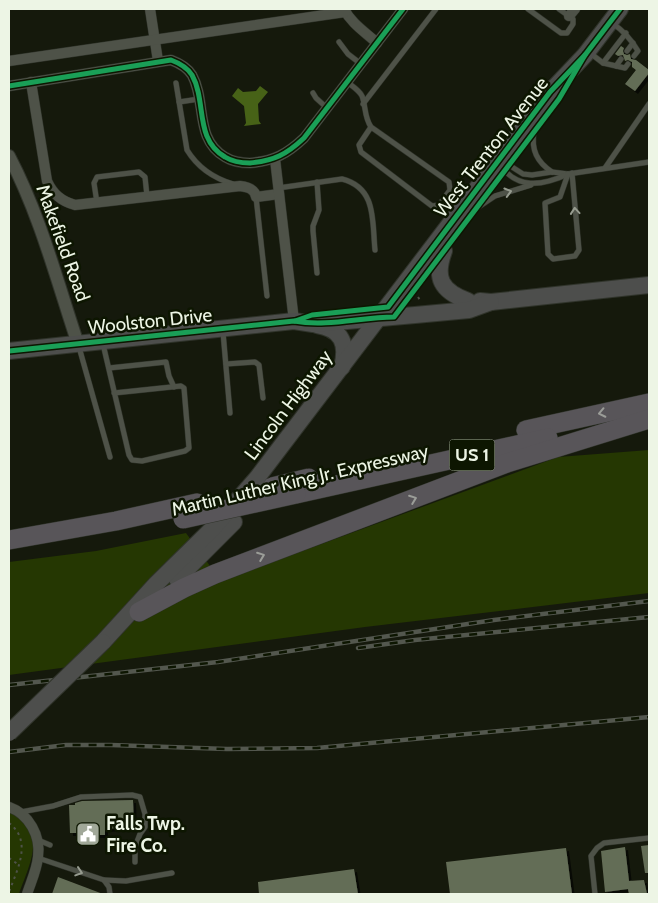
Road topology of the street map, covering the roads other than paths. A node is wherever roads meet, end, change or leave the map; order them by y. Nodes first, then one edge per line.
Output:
1 (150, 9) edge
2 (403, 9) edge
3 (436, 9) edge
4 (528, 9) edge
5 (559, 9) edge
6 (344, 10) edge
7 (572, 12) edge
8 (616, 15) edge
9 (626, 33) junction
10 (154, 40) junction
11 (339, 42) dead end
12 (377, 43) junction
13 (633, 43) junction
14 (627, 50) dead end
15 (586, 53) junction
16 (634, 56) dead end
17 (621, 59) dead end
18 (9, 61) edge
19 (158, 61) junction
20 (603, 63) junction
21 (361, 64) junction
22 (628, 64) dead end
23 (616, 66) junction
24 (30, 82) junction
25 (347, 82) junction
26 (176, 83) dead end
27 (9, 86) edge
28 (314, 93) dead end
29 (199, 99) junction
30 (179, 102) junction
31 (363, 104) junction
32 (649, 104) edge
33 (327, 108) junction
34 (371, 127) junction
35 (534, 132) junction
36 (9, 156) edge
37 (275, 160) junction
38 (649, 162) edge
39 (504, 166) junction
40 (605, 168) junction
41 (552, 172) junction
42 (570, 173) junction
43 (317, 182) junction
44 (543, 182) junction
45 (240, 186) junction
46 (279, 191) junction
47 (148, 197) junction
48 (256, 197) junction
49 (96, 202) junction
50 (477, 208) junction
51 (375, 250) dead end
52 (444, 251) junction
53 (317, 273) dead end
54 (649, 285) edge
55 (267, 296) dead end
56 (468, 301) junction
57 (491, 302) junction
58 (391, 312) junction
59 (294, 322) junction
60 (313, 324) junction
61 (223, 329) junction
62 (102, 342) junction
63 (78, 344) junction
64 (9, 351) edge
65 (226, 364) junction
66 (109, 368) junction
67 (341, 369) junction
68 (174, 387) junction
69 (114, 394) junction
70 (263, 398) dead end
71 (649, 403) edge
72 (230, 413) dead end
73 (649, 418) edge
74 (110, 457) dead end
75 (9, 540) edge
76 (9, 552) edge
77 (139, 612) junction
78 (103, 642) junction
79 (9, 733) edge
80 (9, 807) edge
81 (20, 813) junction
82 (649, 838) edge
83 (37, 840) junction
84 (50, 845) dead end
85 (38, 858) junction
86 (135, 862) dead end
87 (172, 873) dead end
88 (104, 880) junction
89 (27, 894) edge
90 (110, 894) edge
91 (595, 894) edge

1 - 10 street
2 - 12 street
3 - 31 lane
4 - 7 lane
5 - 7 lane
6 - 10 street
6 - 12 street
8 - 9 lane
8 - 15 main road, West Trenton Avenue
9 - 13 lane
9 - 20 lane
10 - 18 street
10 - 19 street
11 - 21 lane
12 - 21 street
13 - 14 lane
13 - 16 lane
15 - 20 lane
15 - 35 main road
15 - 39 main road, West Trenton Avenue
17 - 23 lane
19 - 24 street
19 - 29 street
20 - 23 lane
21 - 25 street
22 - 23 lane
24 - 27 street
24 - 49 street
25 - 31 lane
25 - 33 street
26 - 30 lane
28 - 33 lane
29 - 30 lane
29 - 37 street
30 - 45 lane
31 - 34 lane
32 - 40 lane
33 - 37 street
34 - 34 lane
35 - 39 main road
35 - 41 lane
36 - 63 street, Makefield Road
37 - 46 street
38 - 40 lane
39 - 41 lane
39 - 44 lane
39 - 50 main road
39 - 58 main road, West Trenton Avenue
40 - 42 lane
41 - 42 lane
42 -> 42 lane
42 - 44 lane
43 - 46 lane
43 - 51 lane
43 - 53 lane
50 -> 44 lane
45 - 47 street
45 - 48 street
46 - 48 street
46 - 59 street
47 - 49 street
47 - 49 lane
48 - 55 lane
50 - 52 main road
52 - 56 main road
52 - 58 main road
54 - 57 main road
56 - 57 main road
56 - 58 main road
57 - 58 main road
58 - 59 main road, Woolston Drive
58 - 60 main road, Woolston Drive
58 - 67 main road, Lincoln Highway
58 - 77 main road, Lincoln Highway
59 - 60 main road, Woolston Drive
59 - 61 main road, Woolston Drive
60 - 67 main road
61 - 62 main road, Woolston Drive
61 - 65 lane
62 - 63 main road, Woolston Drive
62 - 66 lane
63 - 64 main road, Woolston Drive
63 - 74 lane
65 - 70 lane
65 - 72 lane
66 - 68 lane
66 - 69 lane
67 - 78 main road, Lincoln Highway
68 - 69 lane
68 - 69 lane
71 -> 75 highway, Martin Luther King Jr. Expressway / US 1, bridge
73 - 76 highway, Martin Luther King Jr. Expressway / US 1, bridge
77 -> 73 highway
77 - 78 main road, Lincoln Highway
78 - 79 main road, Lincoln Highway, bridge
80 - 81 street
81 - 83 street
81 - 86 lane
82 - 91 lane
83 - 84 lane
83 - 85 street
85 -> 88 lane
85 - 89 street
87 - 88 lane
88 - 90 lane

